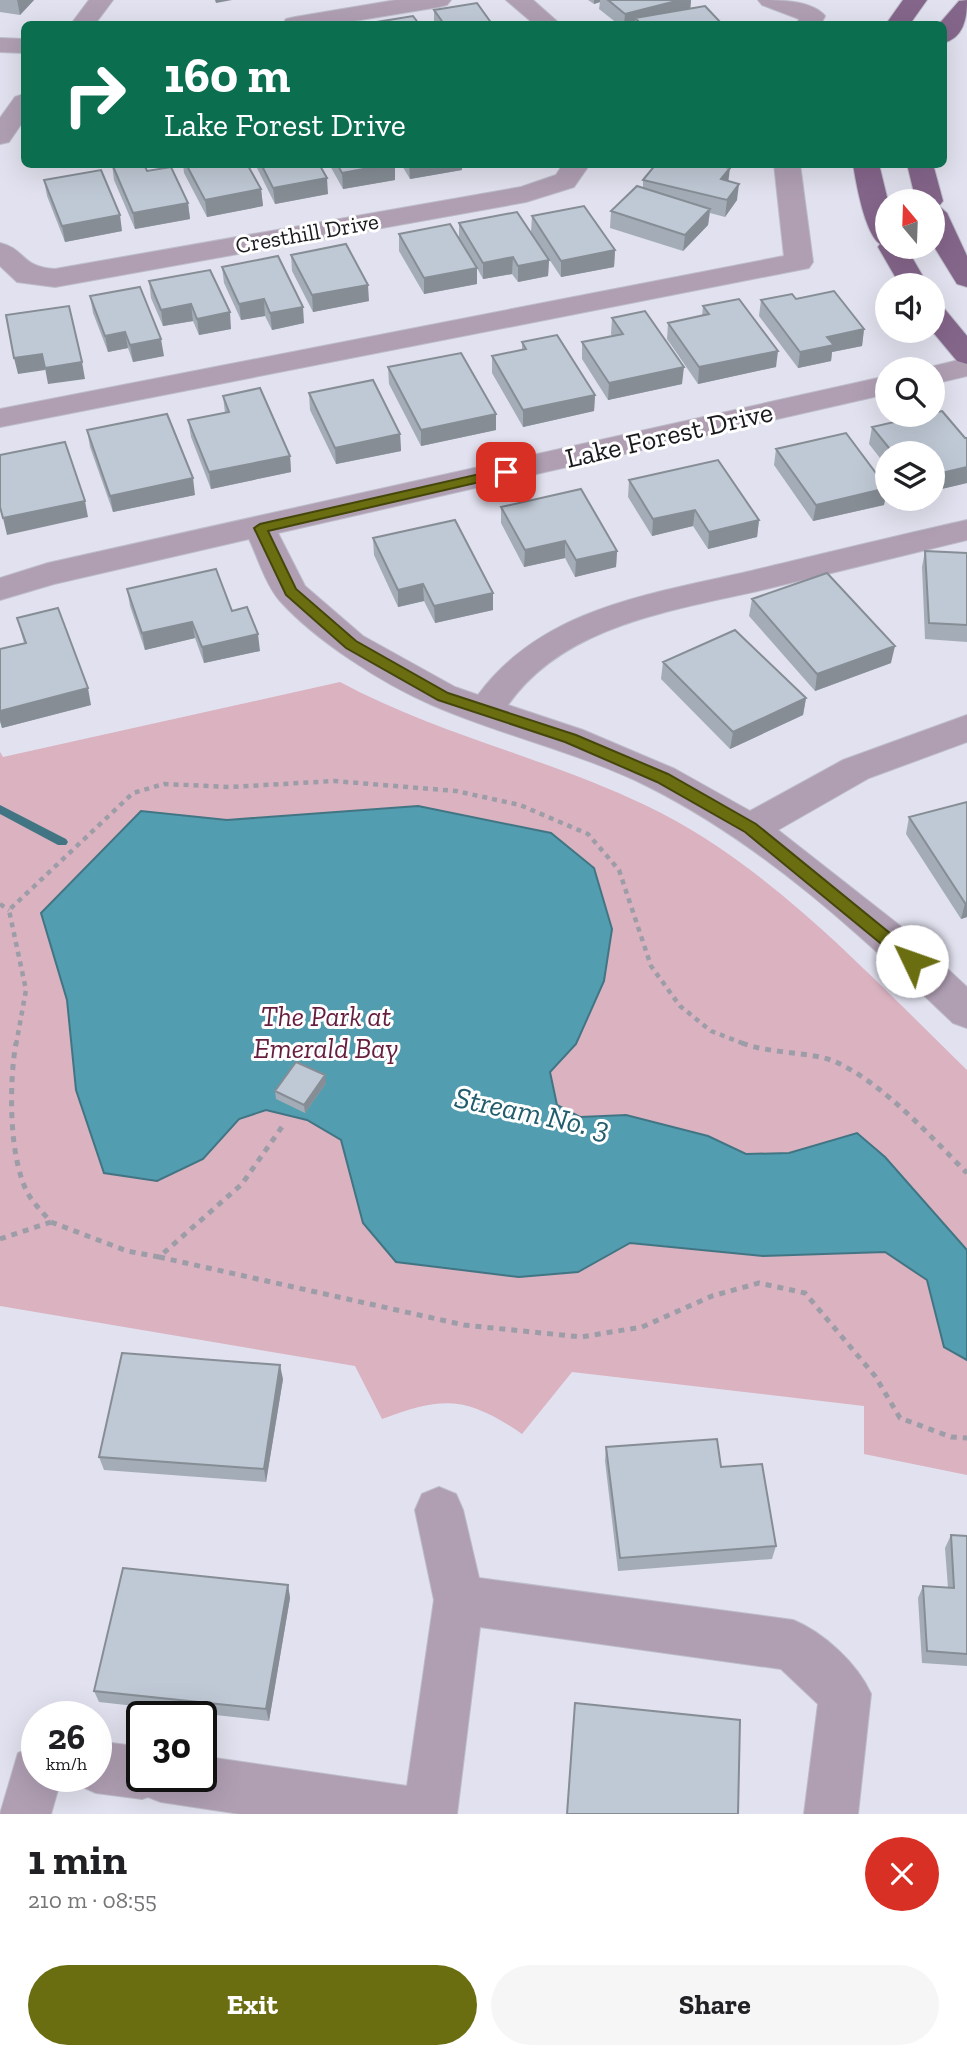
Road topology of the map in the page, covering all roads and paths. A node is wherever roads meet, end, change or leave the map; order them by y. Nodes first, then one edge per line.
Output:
1 (101, 0) edge
2 (439, 0) edge
3 (518, 0) edge
4 (770, 0) edge
5 (915, 0) edge
6 (967, 6) edge
7 (85, 21) edge
8 (313, 21) edge
9 (544, 21) edge
10 (810, 21) edge
11 (900, 21) edge
12 (947, 31) edge
13 (0, 45) edge
14 (21, 46) edge
15 (21, 106) edge
16 (0, 136) edge
17 (0, 152) edge
18 (21, 152) edge
19 (574, 168) edge
20 (787, 168) edge
21 (867, 168) edge
22 (921, 168) edge
23 (926, 189) edge
24 (875, 203) edge
25 (945, 241) edge
26 (0, 251) edge
27 (967, 278) edge
28 (945, 328) edge
29 (967, 355) edge
30 (967, 367) edge
31 (945, 372) edge
32 (875, 388) edge
33 (0, 418) edge
34 (260, 528) junction
35 (967, 530) edge
36 (0, 589) edge
37 (485, 710) junction
38 (967, 728) edge
39 (750, 828) junction
40 (0, 904) edge
41 (9, 910) junction
42 (967, 1012) edge
43 (284, 1124) dead end
44 (967, 1173) edge
45 (51, 1223) junction
46 (0, 1239) edge
47 (159, 1257) junction
48 (967, 1438) edge
49 (439, 1510) dead end
50 (459, 1600) junction
51 (217, 1784) edge
52 (31, 1792) edge
53 (24, 1814) edge
54 (417, 1814) edge
55 (430, 1814) edge
56 (831, 1814) edge

1 - 7 street
2 - 8 street
3 - 9 street
4 - 10 street
5 - 11 main road
6 - 12 main road
13 - 14 street
15 - 16 street
17 - 18 street
19 - 26 street, Cresthill Drive
20 - 33 street
21 - 24 main road
22 - 23 main road
25 - 27 main road
28 - 29 main road
30 - 31 street
32 - 34 street, Lake Forest Drive
34 - 36 street, Lake Forest Drive
34 - 37 street
35 - 37 street
37 - 39 street
38 - 39 street
39 - 42 street
40 - 41 path
41 - 44 path
41 - 45 path
43 - 47 path
45 - 46 path
45 - 47 path
47 - 48 path
49 - 50 street
50 - 55 street
50 - 56 street
51 - 54 street
52 - 53 street

